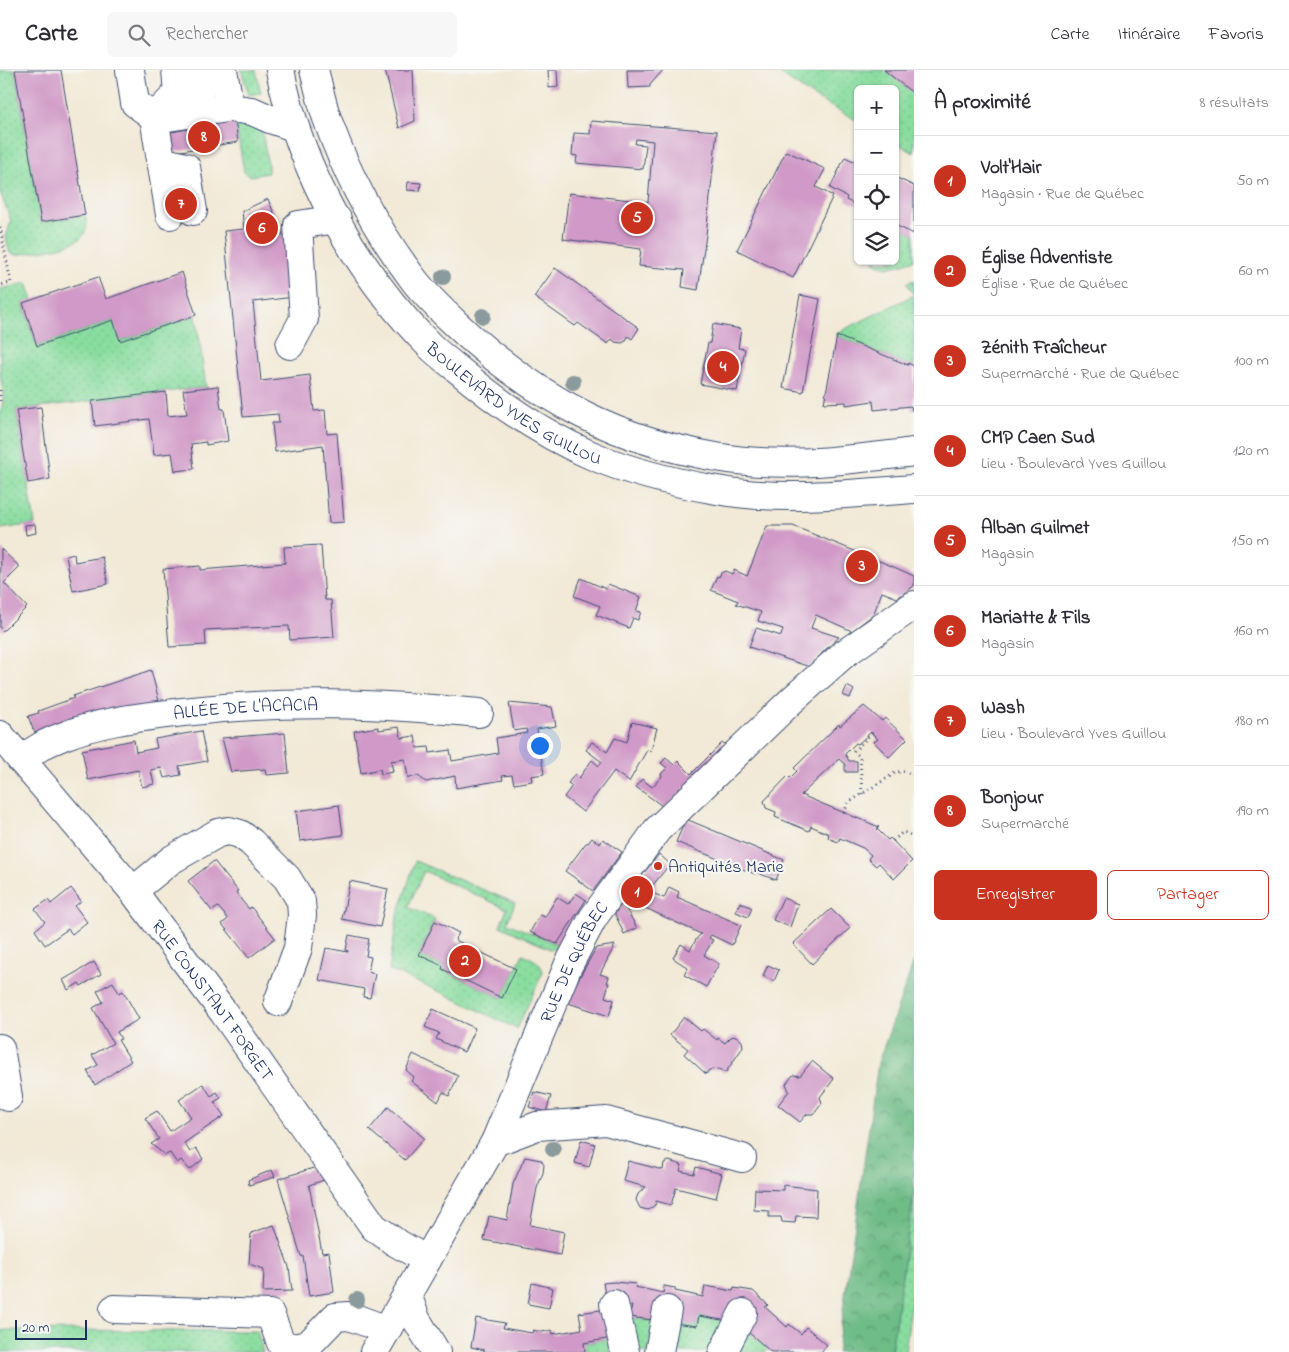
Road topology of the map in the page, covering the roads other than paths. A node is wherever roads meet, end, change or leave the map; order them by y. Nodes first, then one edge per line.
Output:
1 (130, 70) edge
2 (176, 70) edge
3 (196, 70) edge
4 (223, 70) edge
5 (280, 70) edge
6 (314, 70) edge
7 (230, 108) junction
8 (202, 112) junction
9 (154, 117) junction
10 (294, 127) junction
11 (181, 213) dead end
12 (337, 219) junction
13 (290, 345) dead end
14 (914, 452) edge
15 (914, 490) edge
16 (914, 605) edge
17 (479, 713) dead end
18 (0, 735) edge
19 (21, 760) junction
20 (133, 891) junction
21 (278, 1002) dead end
22 (0, 1048) edge
23 (8, 1097) dead end
24 (495, 1142) junction
25 (742, 1158) dead end
26 (427, 1260) junction
27 (407, 1294) junction
28 (614, 1304) dead end
29 (114, 1309) dead end
30 (667, 1310) dead end
31 (743, 1314) dead end
32 (380, 1341) edge
33 (436, 1352) edge
34 (625, 1352) edge
35 (659, 1352) edge
36 (723, 1352) edge

1 - 9 street
2 - 9 street
3 - 8 street
4 - 7 street
5 - 10 street, BOULEVARD YVES GUILLOU
6 - 14 street, BOULEVARD YVES GUILLOU
7 - 8 street
7 - 10 street
8 - 9 street
9 - 11 street
10 - 12 street, BOULEVARD YVES GUILLOU
12 - 13 street
12 - 15 street, BOULEVARD YVES GUILLOU
16 - 24 street, RUE DE QUÉBEC
17 - 19 street, ALLÉE DE L'ACACIA
18 - 19 street, RUE CONSTANT FORGET
19 - 20 street, RUE CONSTANT FORGET
20 - 21 street
20 - 26 street, RUE CONSTANT FORGET
22 - 23 street
24 - 25 street
24 - 26 street, RUE DE QUÉBEC
26 - 27 street, RUE DE QUÉBEC
27 - 32 street, RUE DE QUÉBEC
27 - 33 street
28 - 34 street
29 - 32 street
30 - 35 street
31 - 36 street

